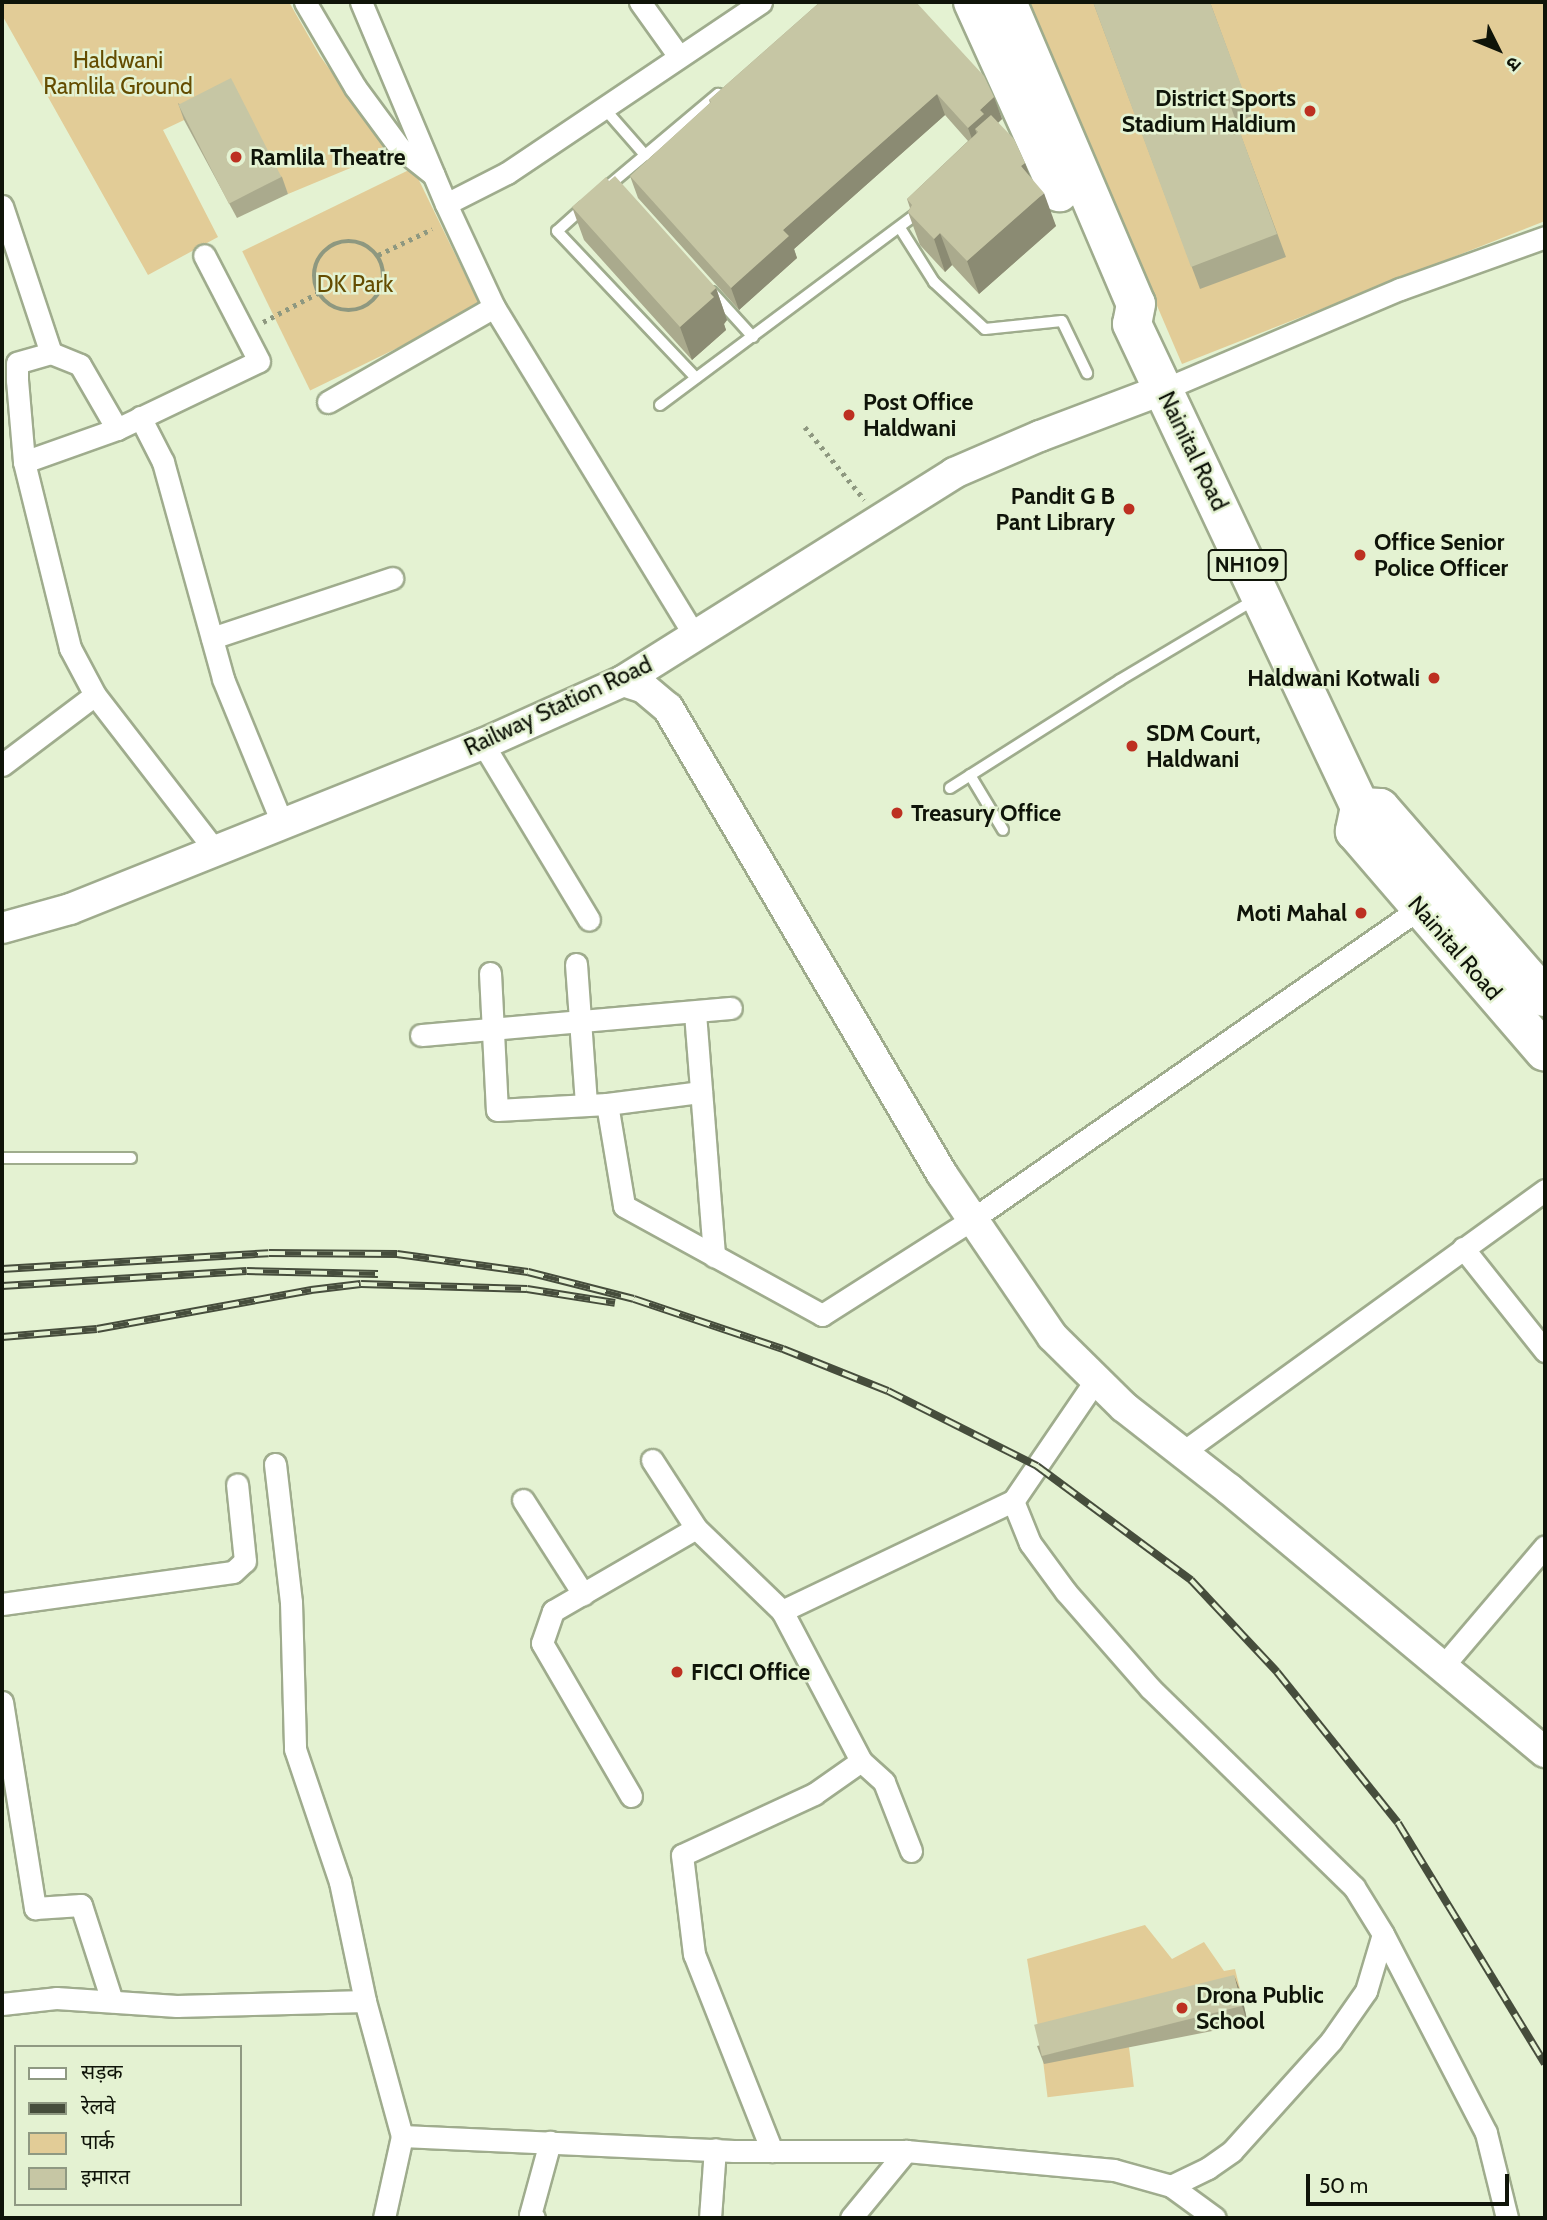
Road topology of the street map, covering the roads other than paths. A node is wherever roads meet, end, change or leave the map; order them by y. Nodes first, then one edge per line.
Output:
1 (305, 2) edge
2 (361, 2) edge
3 (640, 2) edge
4 (761, 2) edge
5 (973, 2) edge
6 (1007, 2) edge
7 (678, 55) junction
8 (728, 86) edge
9 (602, 107) junction
10 (645, 155) junction
11 (436, 177) junction
12 (613, 182) junction
13 (622, 192) edge
14 (929, 202) edge
15 (2, 206) edge
16 (449, 212) junction
17 (900, 228) junction
18 (1545, 237) edge
19 (204, 255) dead end
20 (706, 285) edge
21 (494, 307) junction
22 (1132, 324) junction
23 (752, 337) junction
24 (51, 353) junction
25 (9, 363) edge
26 (1087, 373) dead end
27 (696, 378) junction
28 (1162, 390) junction
29 (328, 402) dead end
30 (660, 405) dead end
31 (140, 417) junction
32 (117, 429) junction
33 (24, 462) junction
34 (391, 578) dead end
35 (1261, 596) junction
36 (695, 636) junction
37 (212, 638) junction
38 (623, 681) junction
39 (95, 695) junction
40 (483, 744) junction
41 (2, 765) edge
42 (970, 775) junction
43 (950, 788) dead end
44 (1360, 807) junction
45 (282, 823) junction
46 (1003, 830) dead end
47 (215, 850) junction
48 (1420, 908) junction
49 (589, 920) dead end
50 (2, 928) edge
51 (576, 964) dead end
52 (490, 973) dead end
53 (1545, 997) edge
54 (731, 1008) dead end
55 (695, 1013) junction
56 (580, 1023) junction
57 (494, 1027) junction
58 (421, 1035) dead end
59 (1543, 1046) edge
60 (701, 1092) junction
61 (596, 1104) junction
62 (2, 1158) edge
63 (131, 1158) dead end
64 (1545, 1190) edge
65 (974, 1218) junction
66 (1463, 1248) junction
67 (714, 1256) junction
68 (1545, 1351) edge
69 (1095, 1381) junction
70 (1182, 1452) junction
71 (652, 1460) dead end
72 (275, 1464) dead end
73 (237, 1484) dead end
74 (523, 1500) dead end
75 (1013, 1501) junction
76 (696, 1528) junction
77 (1545, 1546) edge
78 (583, 1594) junction
79 (2, 1604) edge
80 (782, 1611) junction
81 (1443, 1665) junction
82 (2, 1702) edge
83 (1545, 1752) edge
84 (861, 1761) junction
85 (632, 1796) dead end
86 (911, 1852) dead end
87 (1383, 1934) junction
88 (365, 2000) junction
89 (112, 2001) junction
90 (2, 2004) edge
91 (402, 2136) junction
92 (550, 2142) junction
93 (715, 2150) junction
94 (772, 2151) junction
95 (906, 2151) junction
96 (1171, 2186) junction
97 (384, 2218) edge
98 (534, 2218) edge
99 (710, 2218) edge
100 (851, 2218) edge
101 (1215, 2218) edge
102 (1507, 2218) edge

1 - 11 street
2 - 11 street
3 - 7 street
4 - 7 street
5 - 22 highway, Nainital Road / NH109
6 - 22 highway, Nainital Road / NH109
7 - 9 street
8 - 10 lane
9 - 10 lane
9 - 16 street
10 - 12 lane
11 - 16 street
12 - 13 lane
12 - 27 lane
14 - 17 lane
15 - 24 street
16 - 21 street
17 - 23 lane
17 - 26 lane
18 - 28 street
19 - 31 street
20 - 23 lane
21 - 29 street
21 - 36 street
22 - 28 highway, Nainital Road / NH109
23 - 27 lane
24 - 25 street
24 - 32 street
25 - 33 street
27 - 30 lane
28 - 35 highway, Nainital Road / NH109
28 - 36 street, Railway Station Road
31 - 32 street
31 - 37 street
32 - 33 street
33 - 39 street
34 - 37 street
35 - 42 lane
35 - 44 highway, Nainital Road / NH109
36 - 38 street, Railway Station Road
37 - 45 street
38 - 40 street, Railway Station Road
38 - 65 street
39 - 41 street
39 - 47 street
40 - 45 street, Railway Station Road
40 - 49 street
42 - 43 lane
42 - 46 lane
44 - 48 highway, Nainital Road / NH109
44 - 53 highway, Nainital Road
45 - 47 street, Railway Station Road
47 - 50 street, Railway Station Road
48 - 59 highway, Nainital Road / NH109
48 - 65 street
51 - 56 street
52 - 57 street
54 - 55 street
55 - 56 street
55 - 60 street
56 - 57 street
56 - 61 street
57 - 58 street
57 - 61 street
60 - 61 street
60 - 67 street
61 - 67 street
62 - 63 lane
64 - 66 street
65 - 67 street
65 - 69 street
66 - 68 street
66 - 70 street
69 - 70 street
69 - 75 street
70 - 81 street
71 - 76 street
72 - 88 street
73 - 79 street
74 - 78 street
75 - 80 street
75 - 87 street
76 - 78 street
76 - 80 street
77 - 81 street
78 - 85 street
80 - 84 street
81 - 83 street
82 - 89 street
84 - 86 street
84 - 94 street
87 - 96 street
87 - 102 street
88 - 89 street
88 - 91 street
89 - 90 street
91 - 92 street
91 - 97 street
92 - 93 street
92 - 98 street
93 - 94 street
93 - 99 street
94 - 95 street
95 - 96 street
95 - 100 street
96 - 101 street

